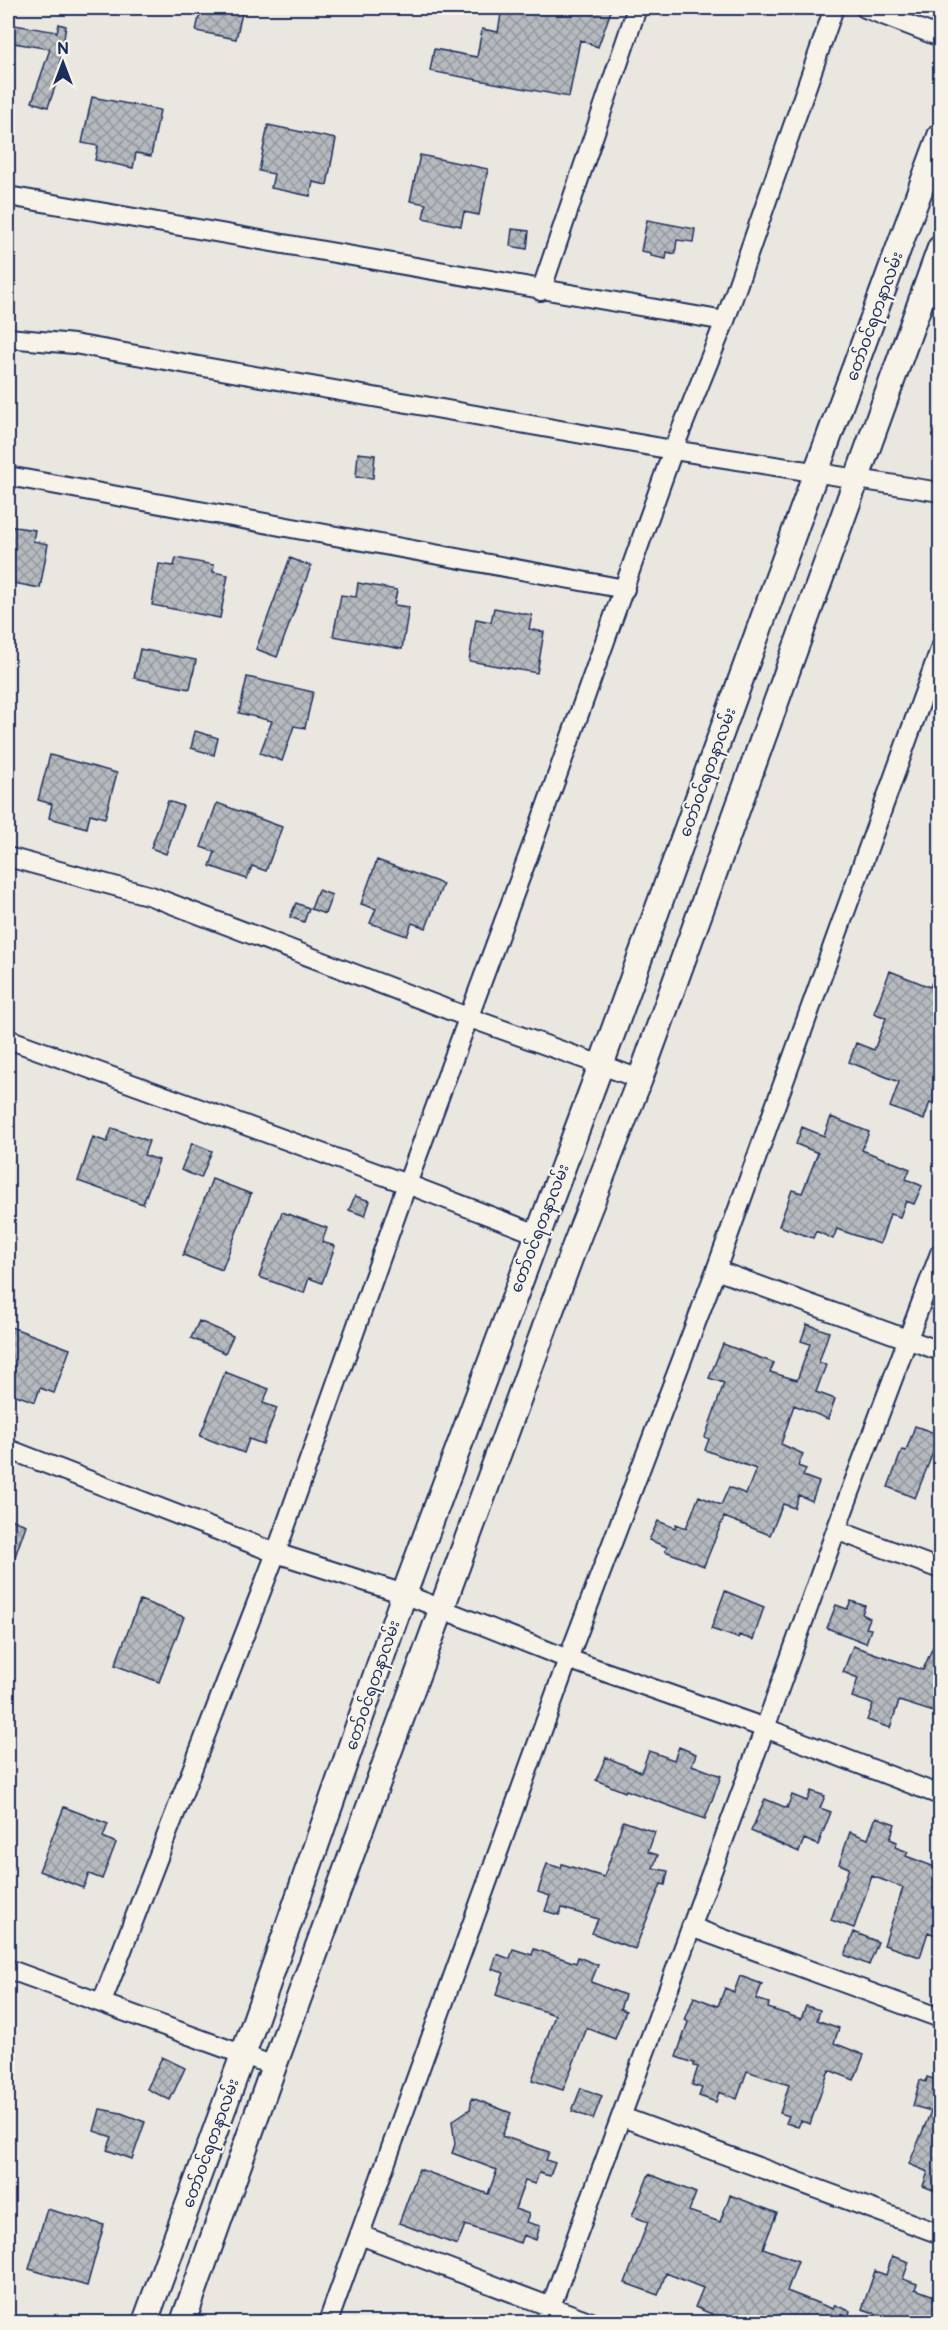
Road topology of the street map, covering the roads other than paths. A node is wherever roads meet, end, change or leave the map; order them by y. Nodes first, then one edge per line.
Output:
1 (638, 8) edge
2 (834, 8) edge
3 (865, 8) edge
4 (940, 37) edge
5 (940, 136) edge
6 (8, 196) edge
7 (940, 248) edge
8 (541, 291) junction
9 (725, 321) junction
10 (8, 338) edge
11 (673, 450) junction
12 (816, 472) junction
13 (8, 476) edge
14 (857, 477) junction
15 (940, 492) edge
16 (625, 589) junction
17 (940, 649) edge
18 (8, 857) edge
19 (470, 1018) junction
20 (8, 1040) edge
21 (601, 1065) junction
22 (640, 1079) junction
23 (407, 1184) junction
24 (537, 1234) junction
25 (940, 1253) edge
26 (716, 1270) junction
27 (909, 1340) junction
28 (940, 1351) edge
29 (8, 1449) edge
30 (836, 1530) junction
31 (276, 1552) junction
32 (940, 1569) edge
33 (404, 1594) junction
34 (441, 1610) junction
35 (568, 1659) junction
36 (765, 1728) junction
37 (940, 1795) edge
38 (691, 1927) junction
39 (8, 1969) edge
40 (102, 2002) junction
41 (940, 2018) edge
42 (243, 2055) junction
43 (273, 2066) junction
44 (622, 2116) junction
45 (940, 2234) edge
46 (360, 2235) junction
47 (547, 2315) edge
48 (145, 2322) edge
49 (183, 2322) edge
50 (328, 2322) edge
51 (591, 2322) edge

1 - 8 street
2 - 9 street
3 - 4 street
5 - 12 main road, တော်ဝင်ရတနာလမ်း
6 - 8 street
7 - 14 main road, တော်ဝင်ရတနာလမ်း
8 - 9 street
9 - 11 street
10 - 11 street
11 - 12 street
11 - 16 street
12 - 14 street
12 - 21 main road, တော်ဝင်ရတနာလမ်း
13 - 16 street
14 - 15 street
14 - 22 main road, တော်ဝင်ရတနာလမ်း
16 - 19 street
17 - 26 street
18 - 19 street
19 - 21 street
19 - 23 street
20 - 23 street
21 - 22 street
21 - 24 main road, တော်ဝင်ရတနာလမ်း
22 - 34 main road, တော်ဝင်ရတနာလမ်း
23 - 24 street
23 - 31 street
24 - 33 main road, တော်ဝင်ရတနာလမ်း
25 - 27 street
26 - 27 street
26 - 35 street
27 - 28 street
27 - 30 street
29 - 31 street
30 - 32 street
30 - 36 street
31 - 33 street
31 - 40 street
33 - 34 street
33 - 42 main road, တော်ဝင်ရတနာလမ်း
34 - 35 street
34 - 43 main road, တော်ဝင်ရတနာလမ်း
35 - 36 street
35 - 46 street
36 - 37 street
36 - 38 street
38 - 41 street
38 - 44 street
39 - 40 street
40 - 42 street
42 - 43 street
42 - 48 main road, တော်ဝင်ရတနာလမ်း
43 - 49 main road, တော်ဝင်ရတနာလမ်း
44 - 45 street
44 - 47 street
46 - 47 street
46 - 50 street
47 - 51 street

